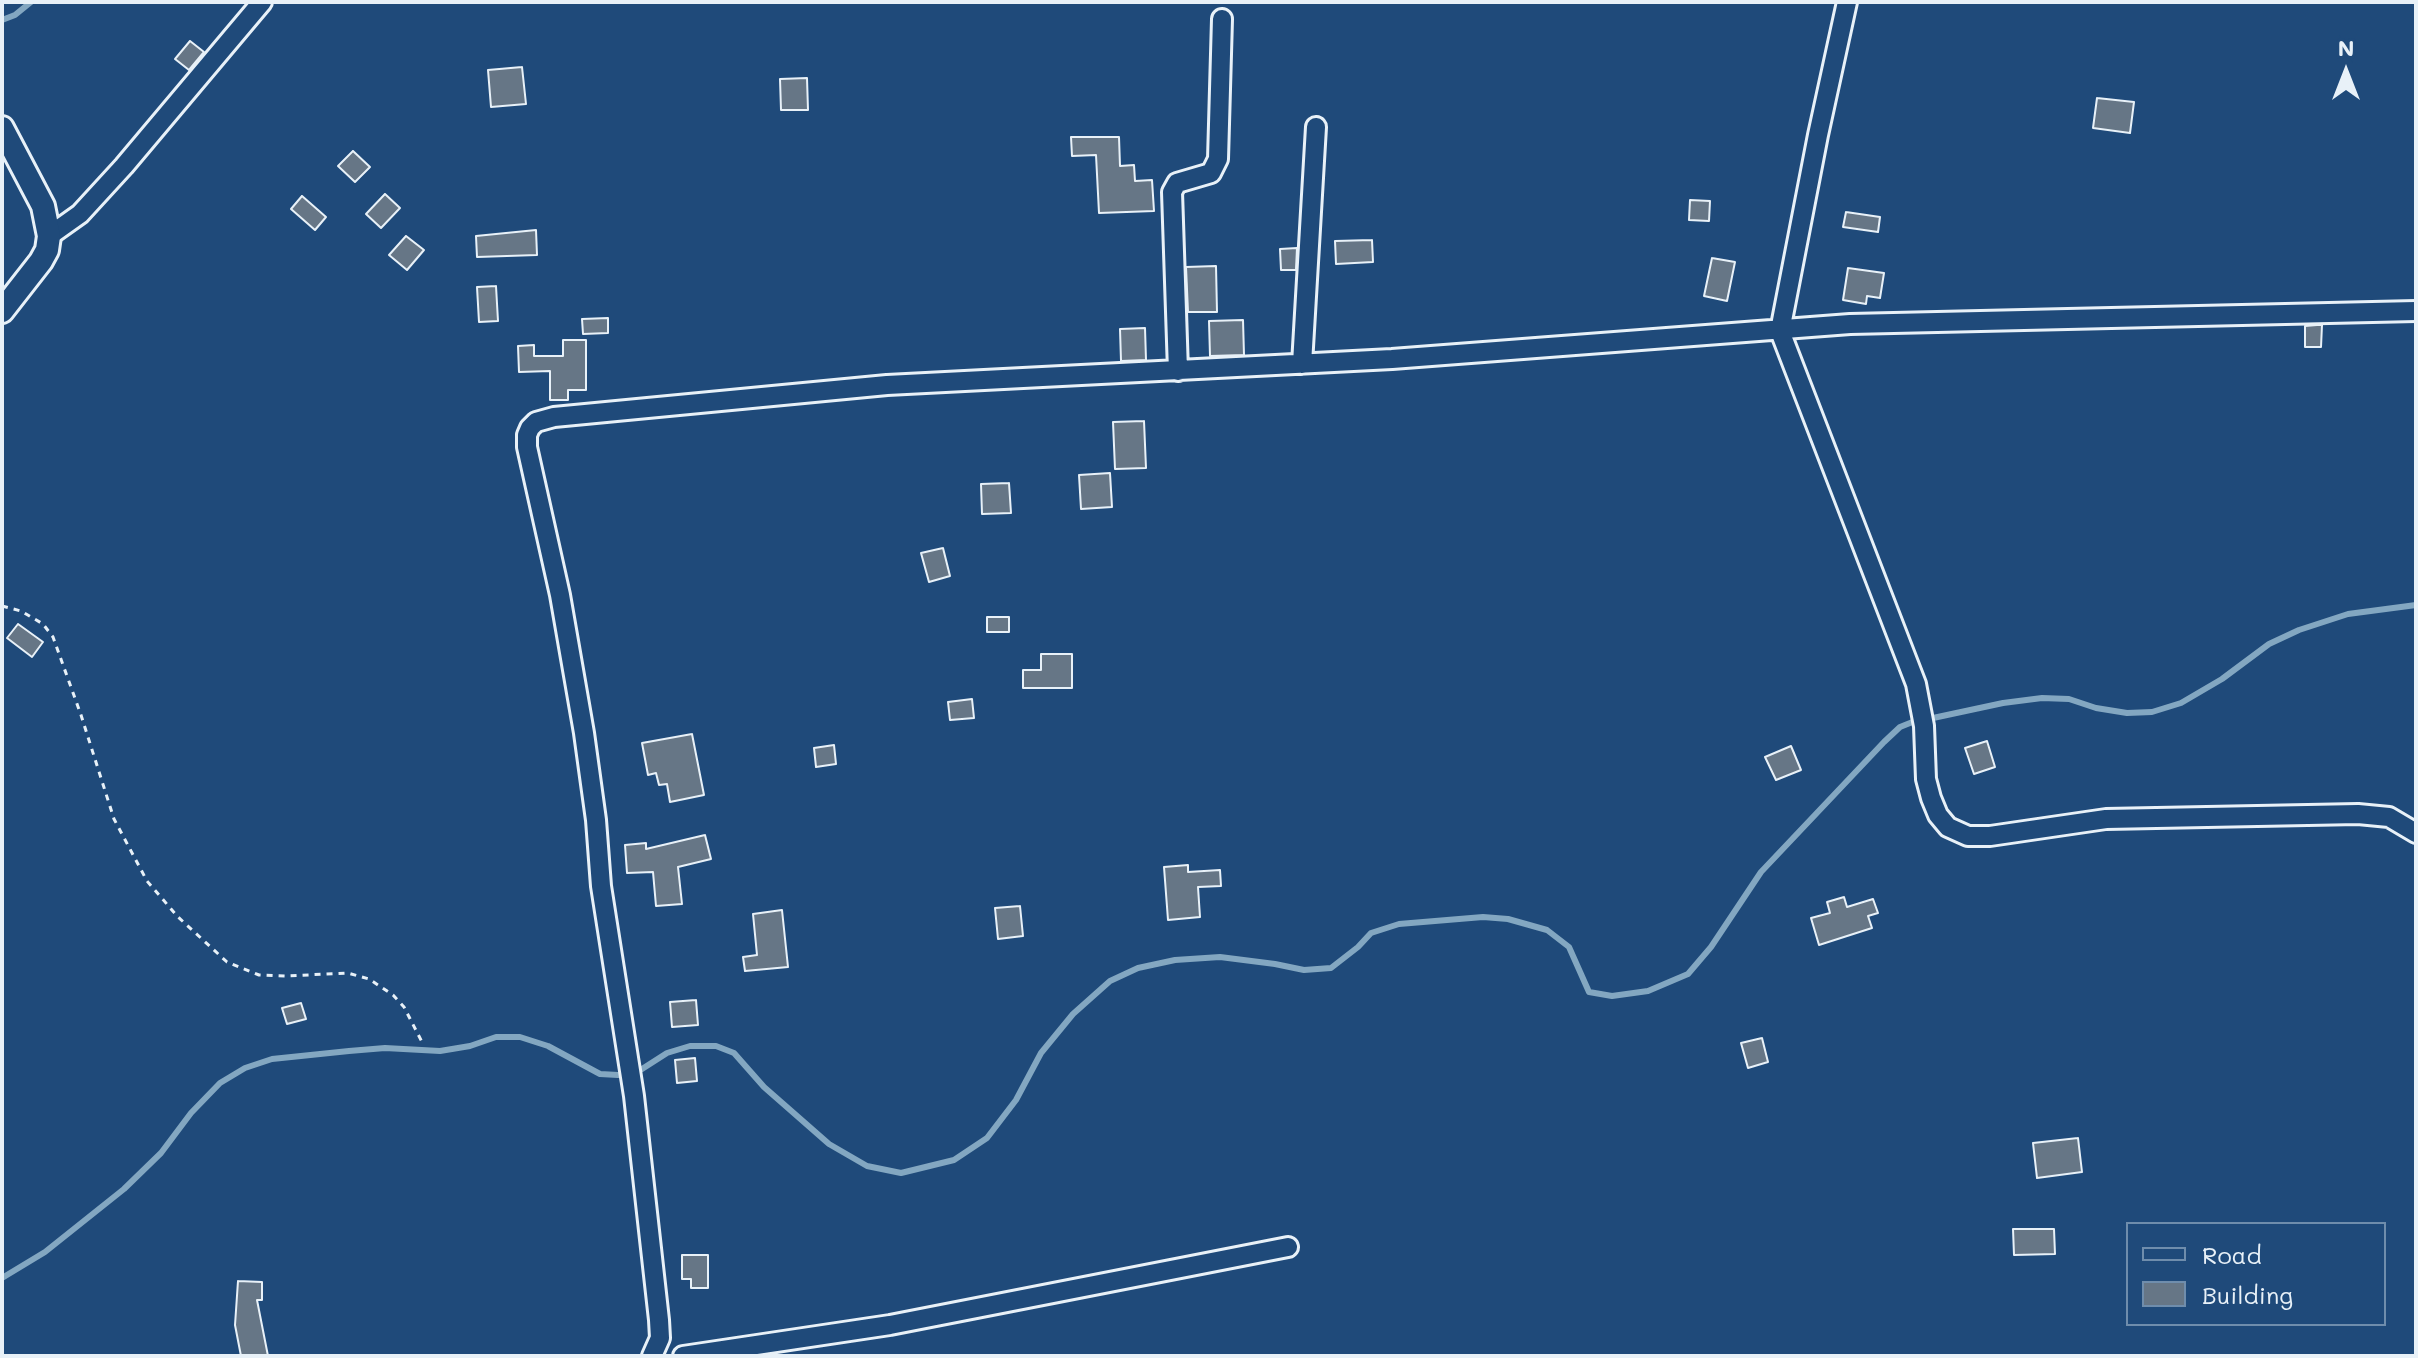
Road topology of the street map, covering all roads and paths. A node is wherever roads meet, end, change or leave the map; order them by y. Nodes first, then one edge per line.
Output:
1 (262, 2) edge
2 (1847, 2) edge
3 (1222, 19) dead end
4 (1316, 127) dead end
5 (2, 128) edge
6 (49, 236) junction
7 (2, 311) edge
8 (2416, 311) edge
9 (1780, 331) junction
10 (1302, 364) junction
11 (1178, 371) junction
12 (2, 606) edge
13 (2416, 833) edge
14 (422, 1042) dead end
15 (1288, 1247) dead end
16 (652, 1356) edge
17 (683, 1356) edge

1 - 6 street
2 - 9 street
3 - 11 street
4 - 10 street
5 - 6 street
6 - 7 street
8 - 9 street
9 - 10 street
9 - 13 street
10 - 11 street
11 - 16 street
12 - 14 path
15 - 17 street

